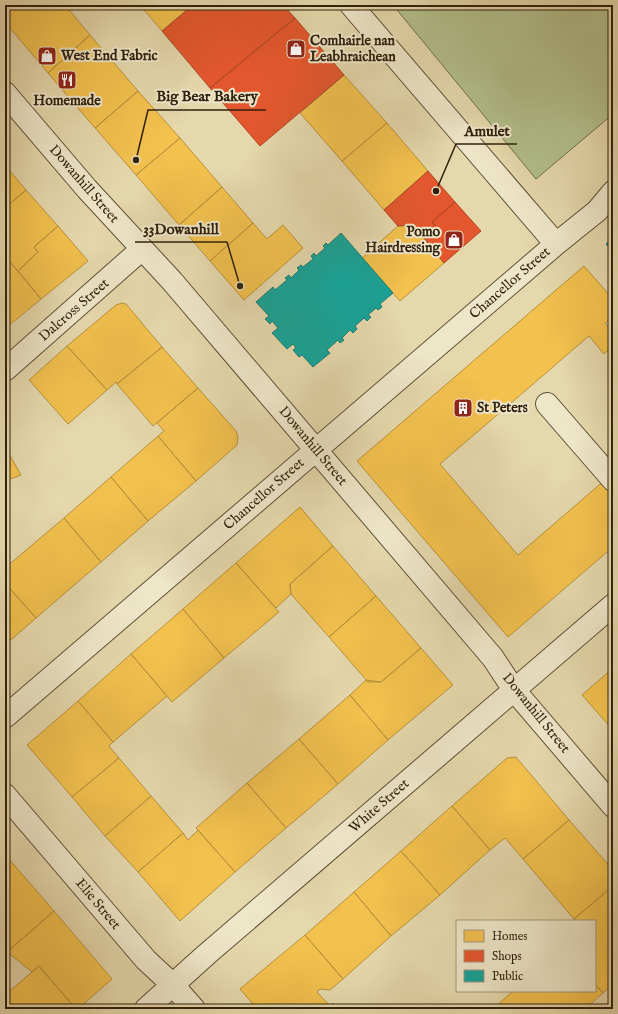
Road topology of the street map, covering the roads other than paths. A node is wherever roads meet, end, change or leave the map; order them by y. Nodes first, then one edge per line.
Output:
1 (351, 5) edge
2 (5, 93) edge
3 (613, 192) edge
4 (556, 244) junction
5 (142, 249) junction
6 (5, 370) edge
7 (547, 404) dead end
8 (316, 449) junction
9 (613, 480) edge
10 (613, 605) edge
11 (514, 690) junction
12 (5, 717) edge
13 (5, 795) edge
14 (613, 806) edge
15 (173, 985) junction
16 (146, 1009) edge
17 (194, 1009) edge

1 - 4 street
2 - 5 street, Dowanhill Street
3 - 4 street, Chancellor Street
4 - 8 street, Chancellor Street
5 - 6 street, Dalcross Street
5 - 8 street, Dowanhill Street
7 - 9 street
8 - 11 street, Dowanhill Street
8 - 12 street, Chancellor Street
10 - 11 street, White Street
11 - 14 street, Dowanhill Street
11 - 15 street, White Street
13 - 15 street, Elie Street
15 - 16 street, White Street
15 - 17 street, Elie Street

